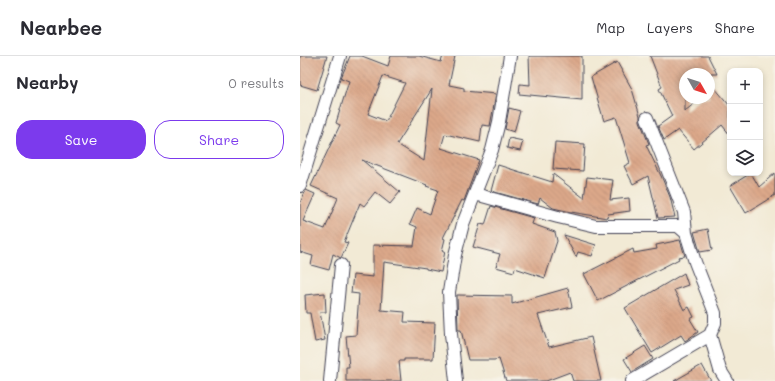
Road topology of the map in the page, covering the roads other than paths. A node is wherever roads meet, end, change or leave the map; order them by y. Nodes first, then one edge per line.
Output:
1 (340, 56) edge
2 (510, 56) edge
3 (647, 118) dead end
4 (300, 186) edge
5 (475, 194) junction
6 (686, 233) junction
7 (342, 265) dead end
8 (710, 335) junction
9 (330, 381) edge
10 (456, 381) edge
11 (632, 381) edge
12 (727, 381) edge

1 - 4 street
2 - 5 street
3 - 6 street
5 - 6 street
5 - 10 street
6 - 8 street
7 - 9 street
8 - 11 street
8 - 12 street

